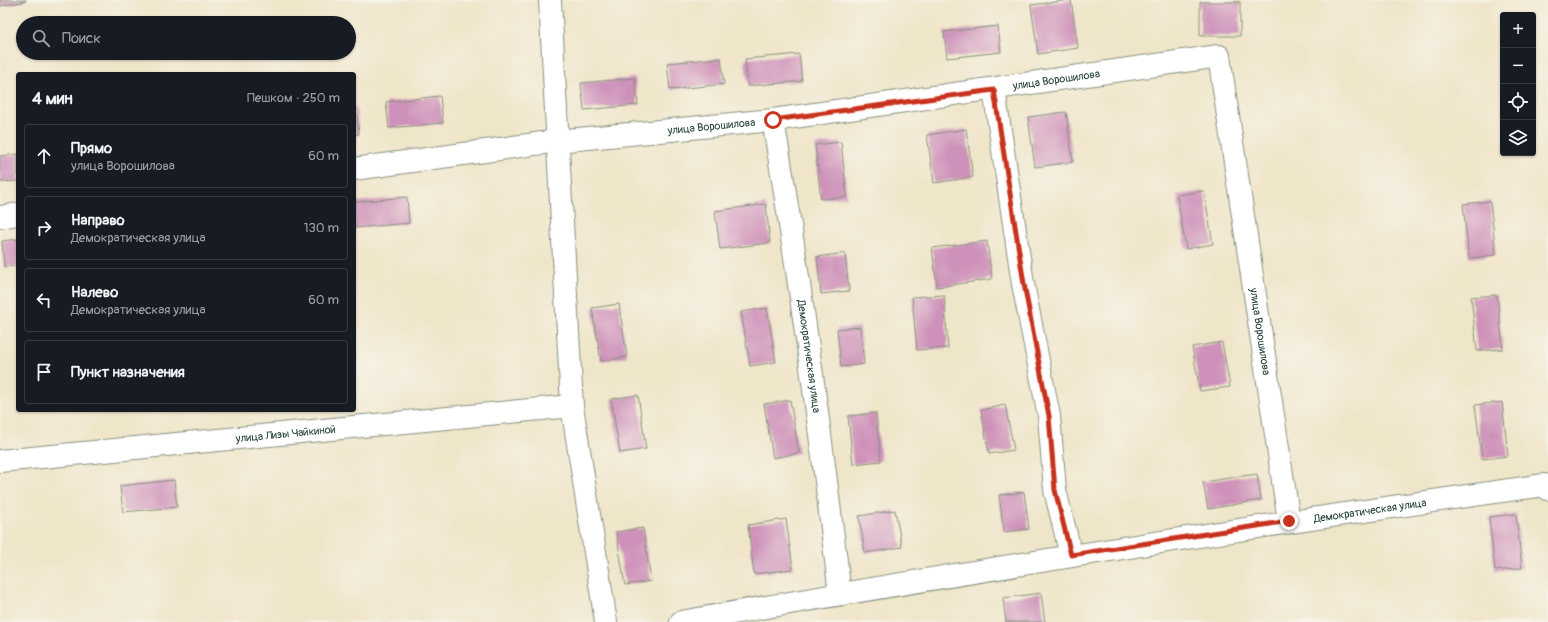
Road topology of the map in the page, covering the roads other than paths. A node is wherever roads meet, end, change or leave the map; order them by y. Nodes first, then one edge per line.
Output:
1 (550, 0) edge
2 (994, 90) junction
3 (773, 120) junction
4 (557, 141) junction
5 (356, 169) edge
6 (16, 214) edge
7 (0, 217) edge
8 (572, 406) junction
9 (0, 461) edge
10 (1548, 489) edge
11 (1289, 521) junction
12 (1071, 555) junction
13 (840, 594) junction
14 (606, 622) edge
15 (681, 622) edge

1 - 4 street
2 - 3 street, улица Ворошилова
2 - 11 street, улица Ворошилова
2 - 12 street
3 - 4 street, улица Ворошилова
3 - 13 street, Демократическая улица
4 - 5 street, улица Ворошилова
4 - 8 street
6 - 7 street
8 - 9 street, улица Лизы Чайкиной
8 - 14 street
10 - 11 street, Демократическая улица
11 - 12 street, Демократическая улица
12 - 13 street, Демократическая улица
13 - 15 street, Демократическая улица

